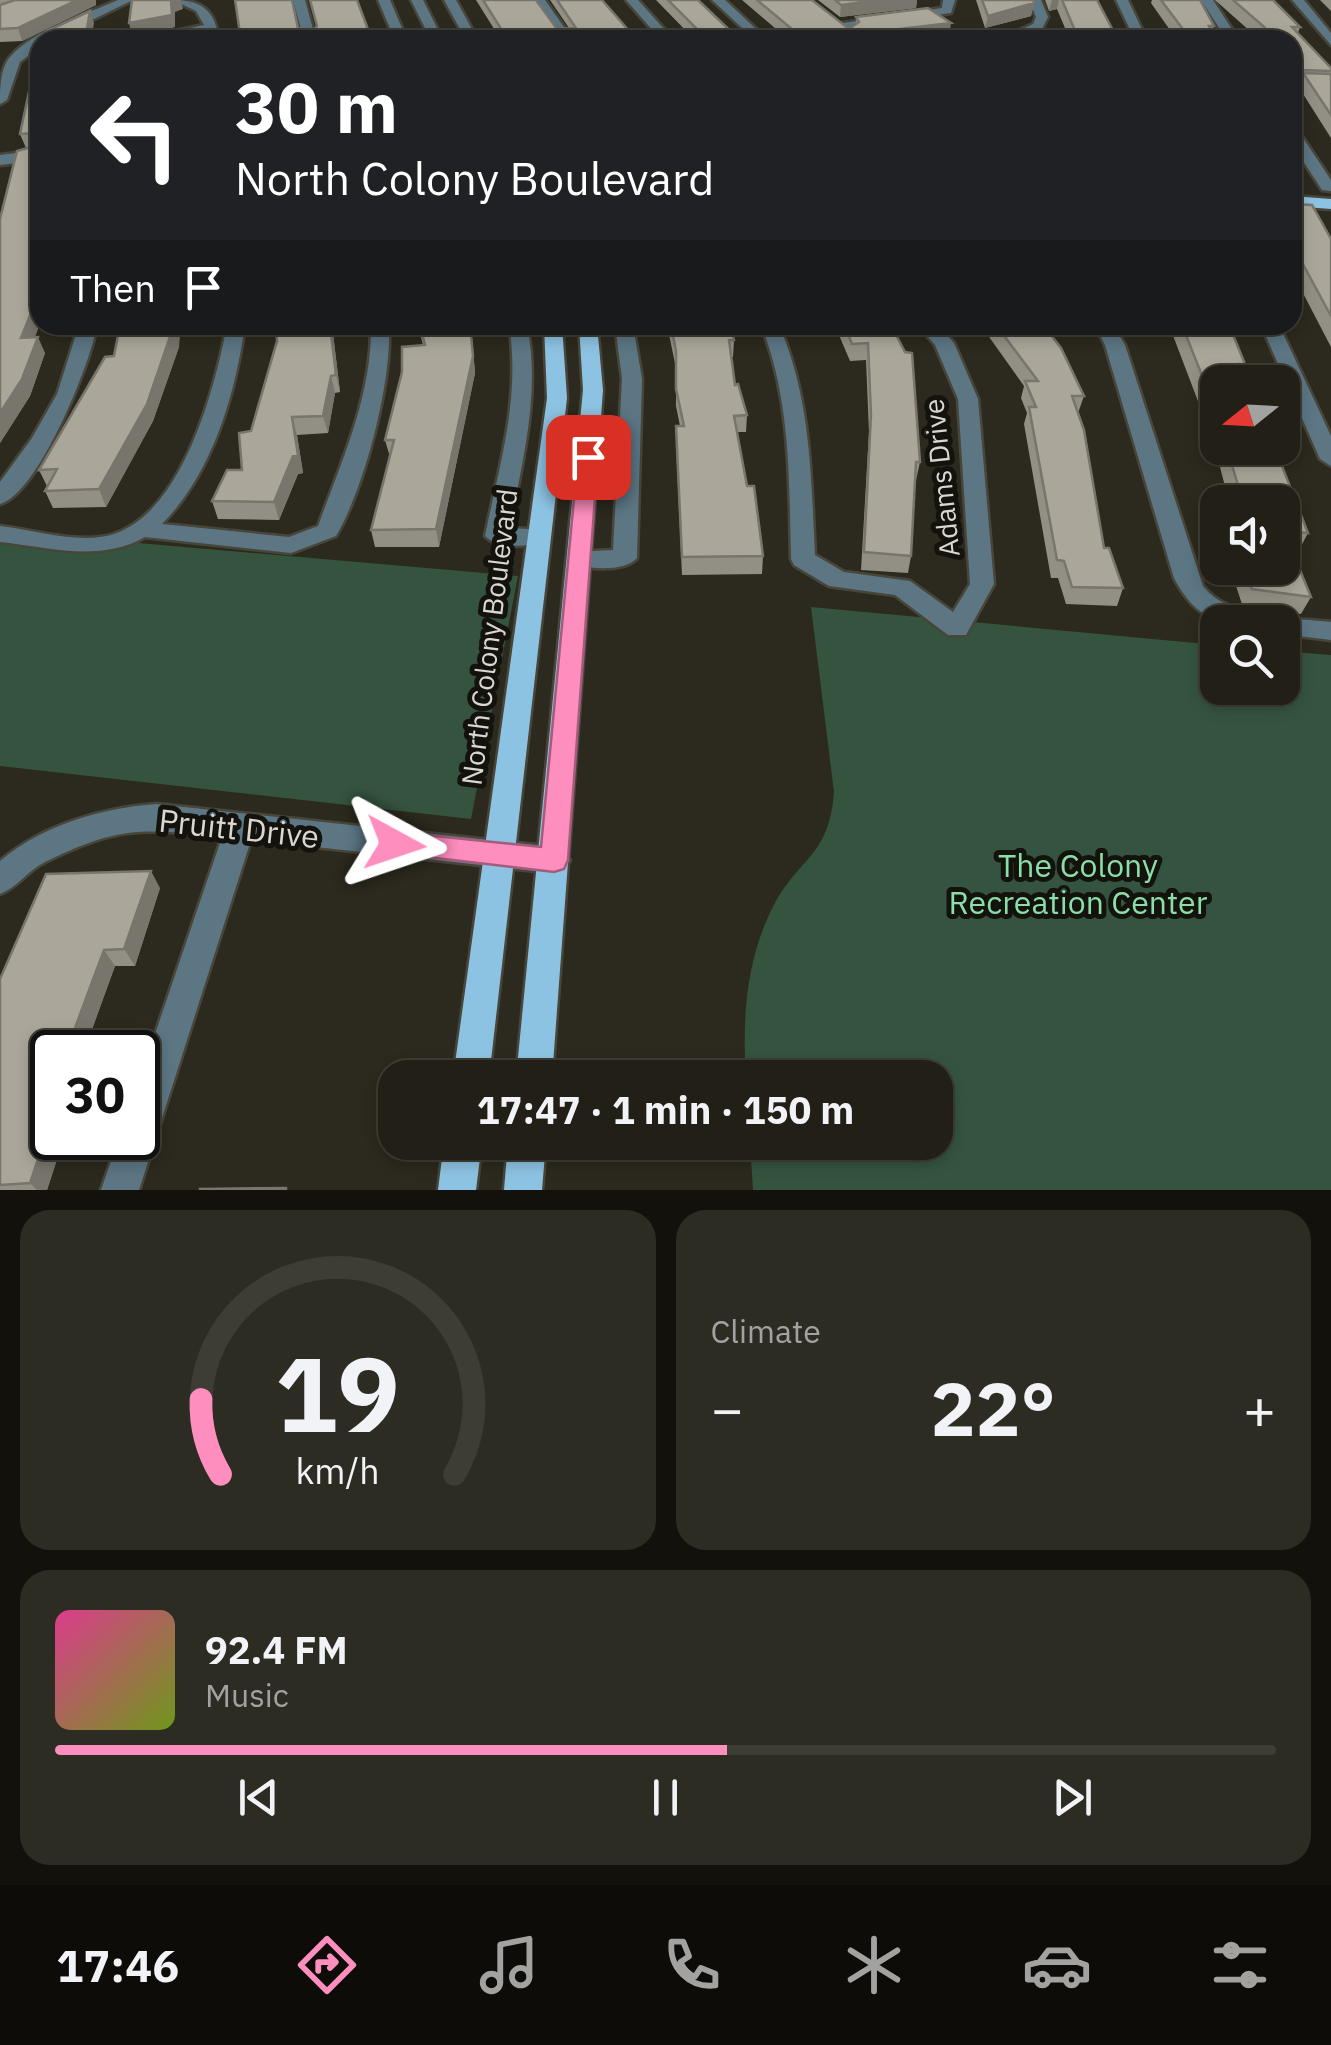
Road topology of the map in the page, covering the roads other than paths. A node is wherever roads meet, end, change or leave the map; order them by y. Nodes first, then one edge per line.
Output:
1 (128, 0) edge
2 (180, 0) edge
3 (299, 0) edge
4 (384, 0) edge
5 (417, 0) edge
6 (450, 0) edge
7 (539, 0) edge
8 (632, 0) edge
9 (718, 0) edge
10 (949, 0) edge
11 (1036, 0) edge
12 (1122, 0) edge
13 (1208, 0) edge
14 (1298, 0) edge
15 (62, 30) edge
16 (210, 30) edge
17 (307, 30) edge
18 (397, 30) edge
19 (432, 30) edge
20 (466, 30) edge
21 (560, 30) edge
22 (659, 30) edge
23 (751, 30) edge
24 (842, 30) edge
25 (1028, 30) edge
26 (1136, 30) edge
27 (1227, 30) edge
28 (1331, 41) edge
29 (30, 48) edge
30 (0, 100) edge
31 (1302, 148) edge
32 (30, 156) edge
33 (0, 160) edge
34 (1302, 187) edge
35 (1330, 192) edge
36 (1302, 199) edge
37 (86, 335) edge
38 (234, 335) edge
39 (381, 335) edge
40 (519, 335) edge
41 (554, 335) edge
42 (589, 335) edge
43 (625, 335) edge
44 (775, 335) edge
45 (937, 335) edge
46 (1109, 335) edge
47 (1275, 335) edge
48 (1331, 459) edge
49 (0, 496) edge
50 (146, 530) junction
51 (0, 534) edge
52 (539, 536) junction
53 (580, 558) junction
54 (1204, 605) edge
55 (1300, 627) edge
56 (1331, 631) edge
57 (240, 828) junction
58 (500, 852) junction
59 (554, 860) junction
60 (0, 880) edge
61 (473, 1060) edge
62 (536, 1060) edge
63 (160, 1068) edge
64 (130, 1160) edge
65 (461, 1160) edge
66 (526, 1160) edge
67 (120, 1190) edge
68 (457, 1190) edge
69 (523, 1190) edge

1 - 15 street
2 - 16 street
3 - 17 street
4 - 18 street
5 - 19 street
6 - 20 street
7 - 21 street
8 - 22 street
9 - 23 street
10 - 24 street
11 - 25 street
12 - 26 street
13 - 27 street
14 - 28 street
29 - 30 street
31 - 35 street
32 - 33 street
34 - 35 main road
35 - 36 main road
37 - 49 street
38 - 50 street
39 - 50 street
40 - 52 street
41 - 52 main road, North Colony Boulevard
42 - 53 main road
43 - 53 street
44 - 45 street, Adams Drive
46 - 54 street
47 - 48 street
50 - 51 street
52 - 58 main road, North Colony Boulevard
53 - 59 main road
55 - 56 street
57 - 58 street, Pruitt Drive
57 - 60 street, Pruitt Drive
57 - 63 street
58 - 59 street, Pruitt Drive
58 - 61 main road, North Colony Boulevard
59 - 62 main road
64 - 67 street
65 - 68 main road
66 - 69 main road

